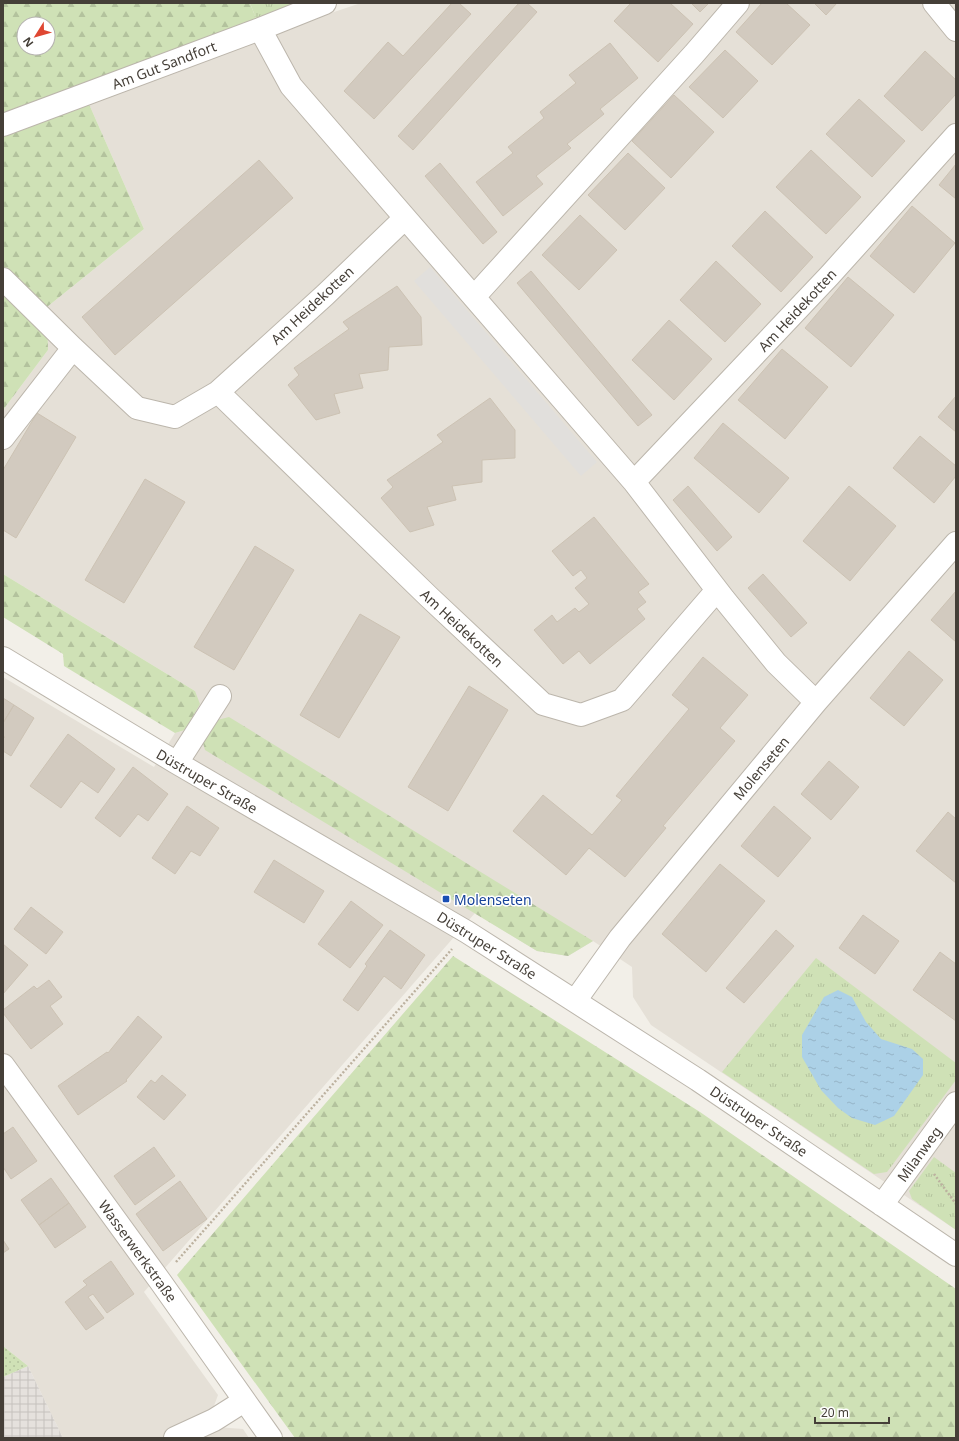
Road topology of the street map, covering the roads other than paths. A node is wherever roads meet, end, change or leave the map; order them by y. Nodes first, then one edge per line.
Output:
1 (325, 3) edge
2 (738, 3) edge
3 (934, 3) edge
4 (260, 29) junction
5 (956, 30) edge
6 (3, 125) edge
7 (956, 135) edge
8 (405, 218) junction
9 (3, 279) edge
10 (474, 297) junction
11 (73, 348) junction
12 (218, 392) junction
13 (3, 438) edge
14 (634, 482) junction
15 (956, 543) edge
16 (717, 590) junction
17 (3, 658) edge
18 (220, 696) dead end
19 (816, 702) junction
20 (177, 764) junction
21 (575, 1001) junction
22 (3, 1065) edge
23 (956, 1103) edge
24 (882, 1205) junction
25 (956, 1255) edge
26 (244, 1401) junction
27 (175, 1438) edge
28 (271, 1438) edge

1 - 4 street, Am Gut Sandfort
2 - 10 street
3 - 5 street
4 - 6 street, Am Gut Sandfort
4 - 8 street
7 - 14 street, Am Heidekotten
8 - 10 street
8 - 12 street, Am Heidekotten
9 - 11 street, Am Heidekotten
10 - 14 street
11 - 12 street, Am Heidekotten
11 - 13 street
12 - 16 street, Am Heidekotten
14 - 16 street
15 - 19 street, Molenseten
16 - 19 street
17 - 20 street, Düstruper Straße
18 - 20 street
19 - 21 street, Molenseten
20 - 21 street, Düstruper Straße
21 - 24 street, Düstruper Straße
22 - 26 street, Wasserwerkstraße
23 - 24 street, Milanweg
24 - 25 street, Düstruper Straße
26 - 27 street
26 - 28 street, Wasserwerkstraße

